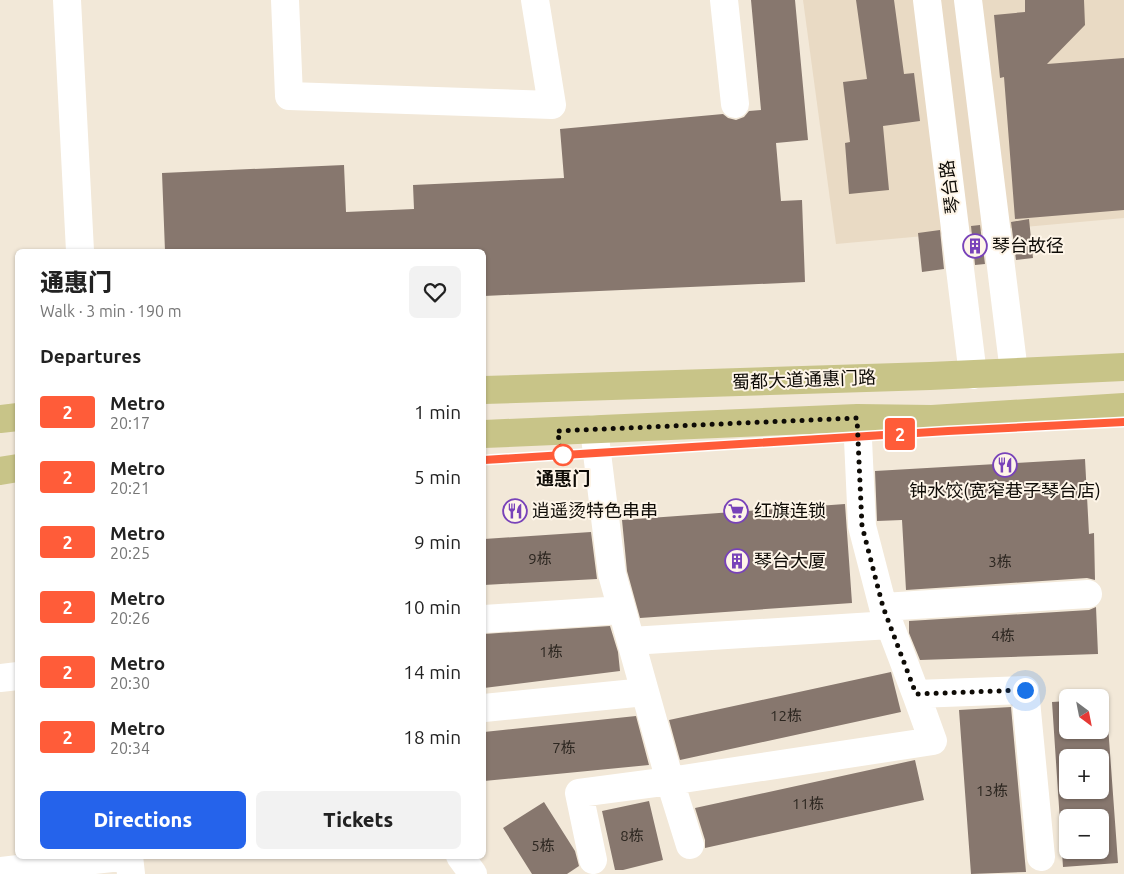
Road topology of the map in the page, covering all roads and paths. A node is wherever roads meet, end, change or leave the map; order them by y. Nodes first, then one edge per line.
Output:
1 (67, 0) edge
2 (285, 0) edge
3 (535, 0) edge
4 (724, 0) edge
5 (927, 0) edge
6 (968, 0) edge
7 (734, 104) dead end
8 (80, 249) edge
9 (1124, 367) edge
10 (1014, 372) junction
11 (973, 375) junction
12 (486, 390) edge
13 (1124, 407) edge
14 (15, 417) edge
15 (857, 418) junction
16 (0, 419) edge
17 (594, 429) junction
18 (486, 434) edge
19 (15, 468) edge
20 (0, 471) edge
21 (1088, 594) dead end
22 (622, 610) junction
23 (886, 616) junction
24 (486, 619) edge
25 (631, 641) junction
26 (15, 676) edge
27 (0, 678) edge
28 (645, 692) junction
29 (916, 694) junction
30 (486, 708) edge
31 (670, 781) junction
32 (690, 845) dead end
33 (1041, 857) dead end
34 (103, 859) edge
35 (129, 859) edge
36 (462, 859) edge
37 (593, 860) dead end
38 (0, 871) edge
39 (131, 874) edge
40 (473, 874) edge

1 - 8 street
2 - 3 street
4 - 7 street
5 - 11 street, 琴台路
6 - 10 street
9 - 10 main road, 蜀都大道通惠门路
10 - 11 main road, 蜀都大道通惠门路
11 - 12 main road, 蜀都大道通惠门路
13 - 15 main road
14 - 16 main road
15 - 17 main road
15 - 23 street
17 - 18 main road
17 - 22 street
19 - 20 main road
21 - 23 street
22 - 24 street
22 - 25 street
23 - 25 street
23 - 29 street
25 - 28 street
26 - 27 street
28 - 30 street
28 - 31 street
29 - 31 street
29 - 33 street
31 - 32 street
31 - 37 street
34 - 38 street
35 - 39 street
36 - 40 street

